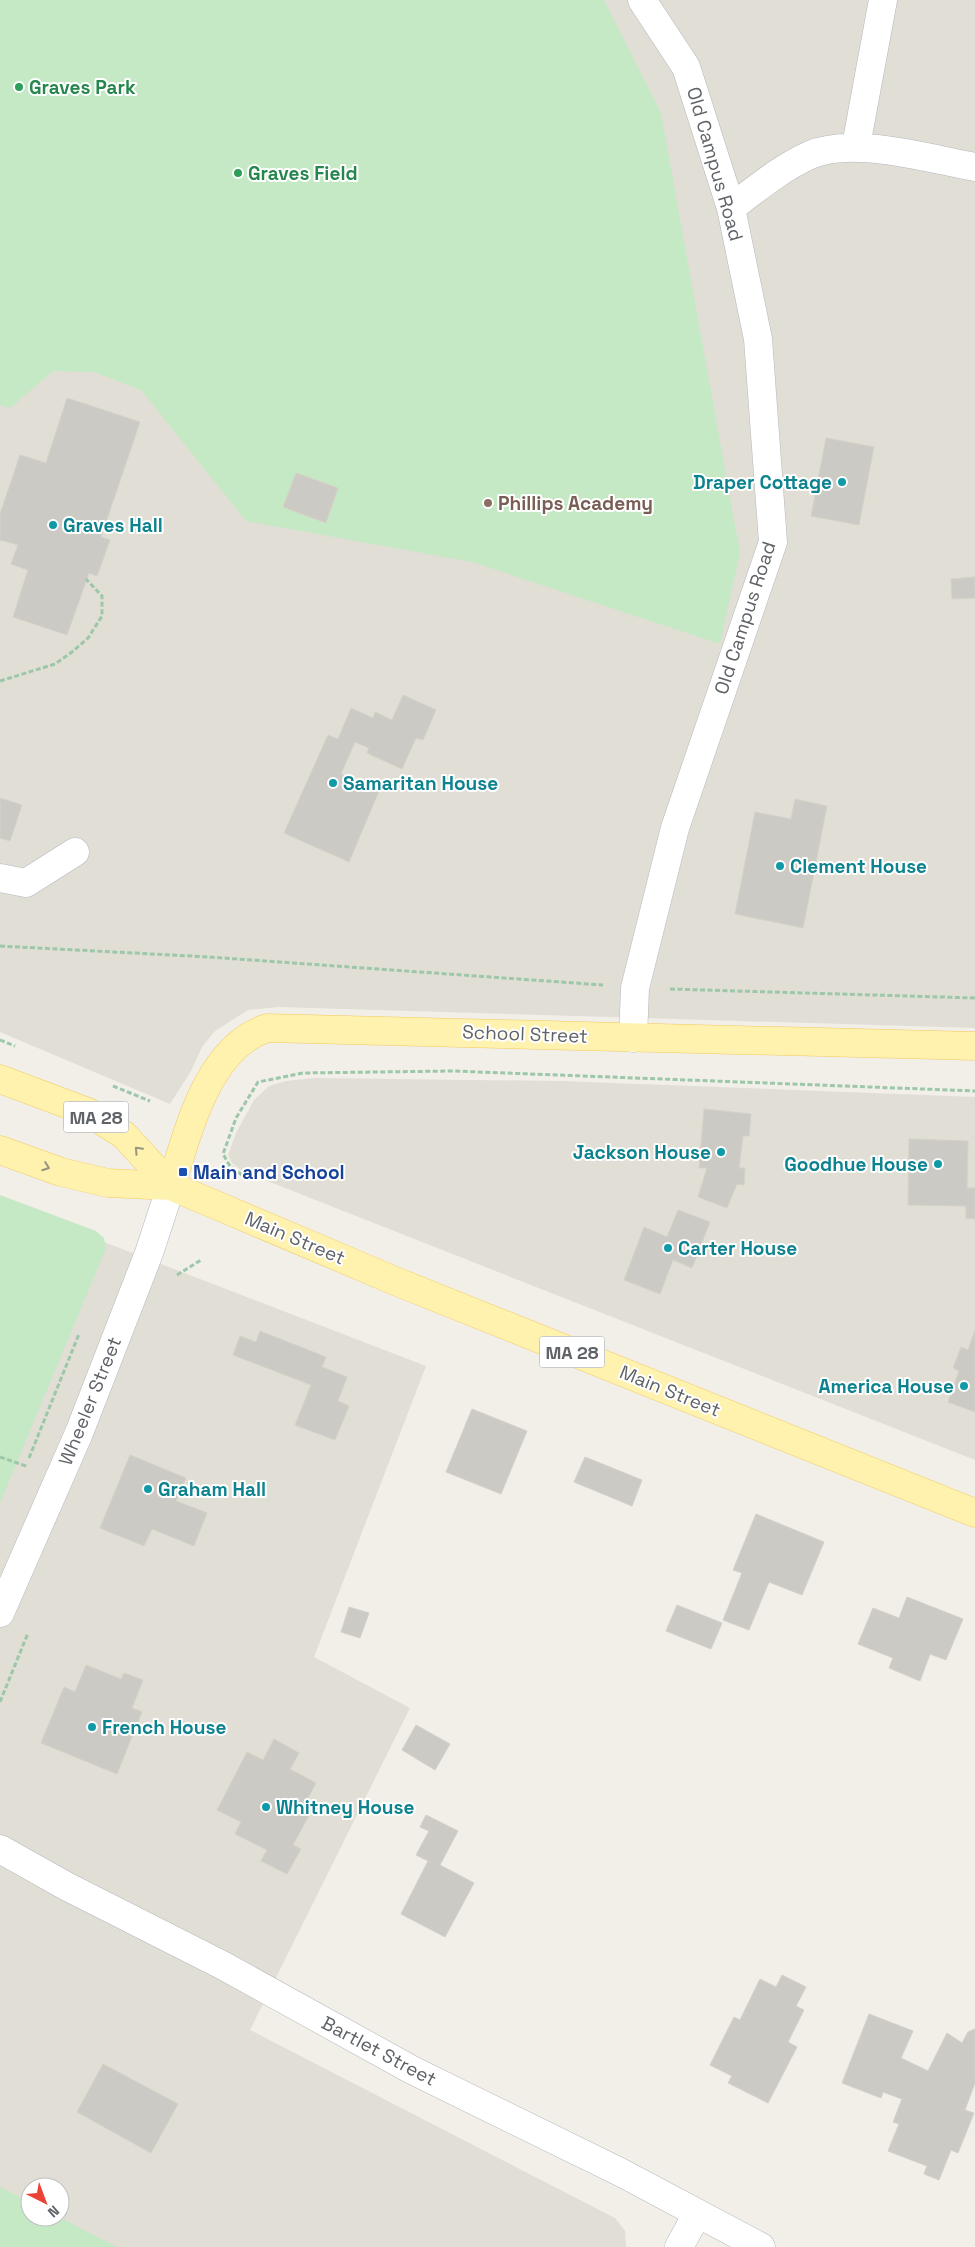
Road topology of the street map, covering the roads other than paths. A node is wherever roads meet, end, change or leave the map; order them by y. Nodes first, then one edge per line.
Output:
1 (642, 0) edge
2 (883, 0) edge
3 (856, 146) junction
4 (975, 167) edge
5 (732, 208) junction
6 (75, 852) dead end
7 (0, 878) edge
8 (633, 1038) junction
9 (975, 1046) edge
10 (0, 1079) edge
11 (0, 1150) edge
12 (171, 1186) junction
13 (975, 1512) edge
14 (0, 1613) edge
15 (0, 1849) edge
16 (697, 2214) junction
17 (679, 2247) edge
18 (761, 2247) edge

1 - 5 street, Old Campus Road
2 - 3 street
3 - 4 street
3 - 5 street
5 - 8 street, Old Campus Road
6 - 7 street
8 - 9 main road, School Street
8 - 12 main road, School Street
12 -> 10 main road, Main Street / MA 28
11 -> 12 main road, Main Street / MA 28
12 - 13 main road, Main Street / MA 28
12 - 14 street, Wheeler Street
15 - 16 street, Bartlet Street
16 - 17 street
16 - 18 street, Bartlet Street

